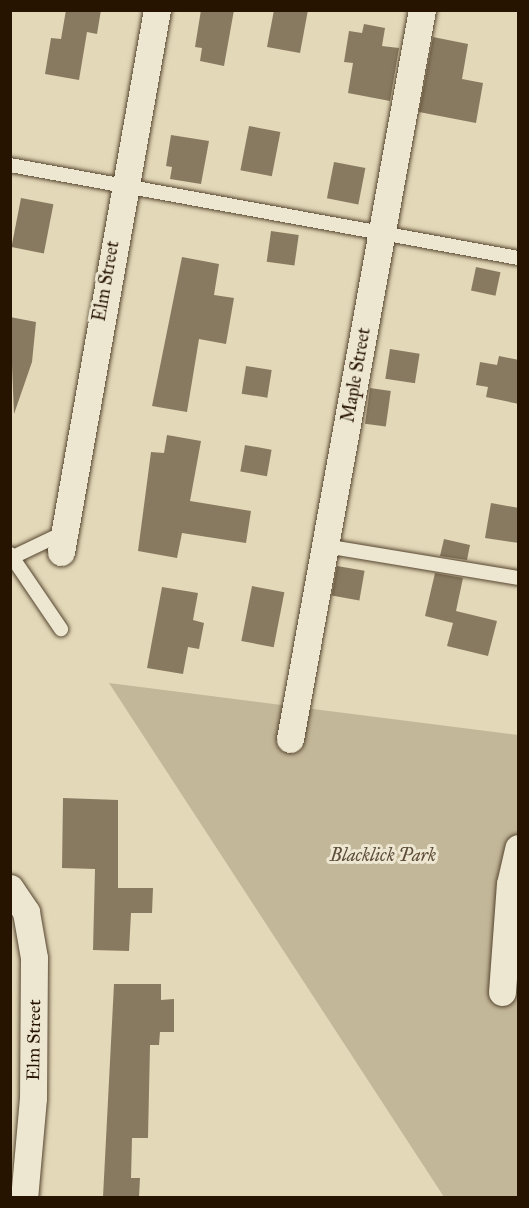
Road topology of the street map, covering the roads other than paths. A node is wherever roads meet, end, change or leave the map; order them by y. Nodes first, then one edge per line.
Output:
1 (156, 10) edge
2 (422, 10) edge
3 (10, 165) edge
4 (124, 187) junction
5 (382, 231) junction
6 (519, 258) edge
7 (62, 543) joint
8 (325, 546) junction
9 (12, 556) edge
10 (519, 578) edge
11 (60, 629) dead end
12 (290, 739) dead end
13 (519, 848) edge
14 (10, 888) edge
15 (502, 993) dead end
16 (24, 1197) edge

1 - 4 street, Elm Street
2 - 5 street, Maple Street
3 - 4 lane
4 - 5 lane
4 - 7 street, Elm Street
5 - 6 lane
5 - 8 street, Maple Street
7 - 9 lane
8 - 10 lane
8 - 12 street, Maple Street
9 - 11 lane
13 - 15 street
14 - 16 street, Elm Street

